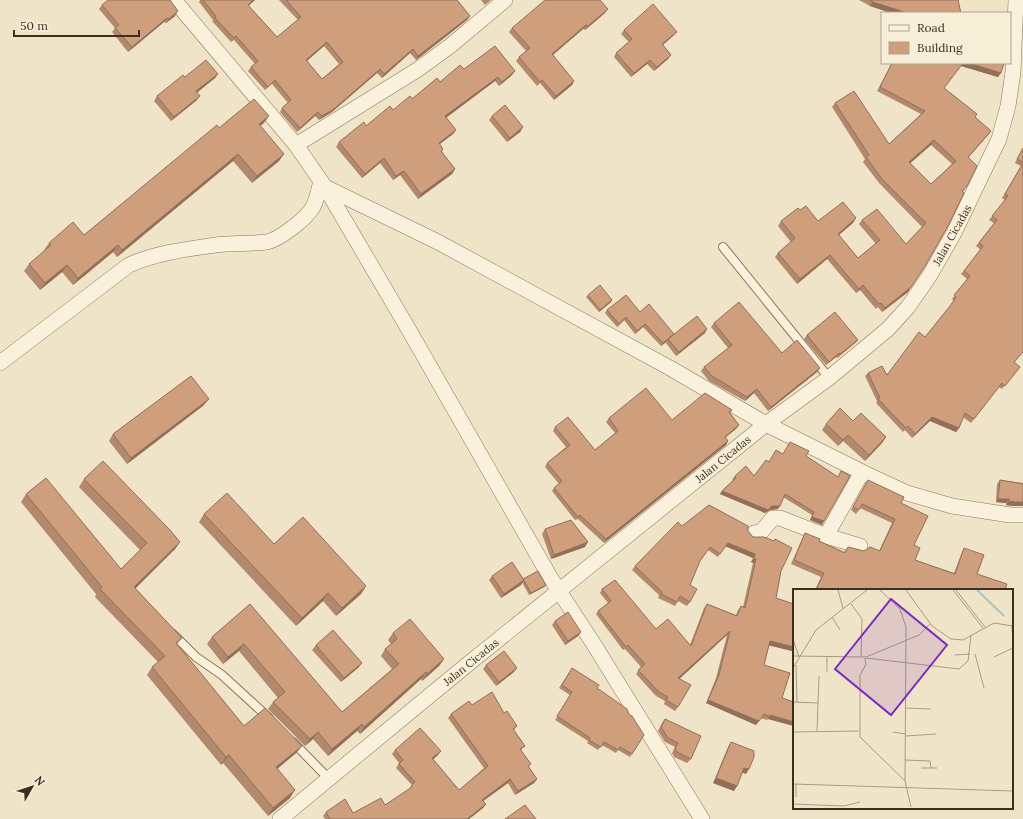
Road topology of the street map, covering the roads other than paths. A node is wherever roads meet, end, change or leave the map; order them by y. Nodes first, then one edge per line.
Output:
1 (174, 0) edge
2 (505, 0) edge
3 (1016, 0) edge
4 (296, 145) junction
5 (323, 184) junction
6 (723, 247) dead end
7 (0, 363) edge
8 (829, 378) junction
9 (766, 424) junction
10 (862, 472) junction
11 (1023, 515) edge
12 (754, 533) dead end
13 (826, 536) junction
14 (860, 546) dead end
15 (559, 591) junction
16 (166, 626) edge
17 (274, 723) edge
18 (285, 734) edge
19 (329, 779) junction
20 (280, 819) edge
21 (702, 819) edge

1 - 4 street
2 - 4 street
3 - 8 street, Jalan Cicadas
4 - 5 street
5 - 7 street
5 - 9 street
5 - 15 street
6 - 8 lane
8 - 9 street, Jalan Cicadas
9 - 10 street
9 - 15 street, Jalan Cicadas
10 - 11 street
10 - 13 street
12 - 13 street
13 - 14 street
15 - 19 street, Jalan Cicadas
15 - 21 street
16 - 17 lane
18 - 19 lane
19 - 20 street, Jalan Cicadas

